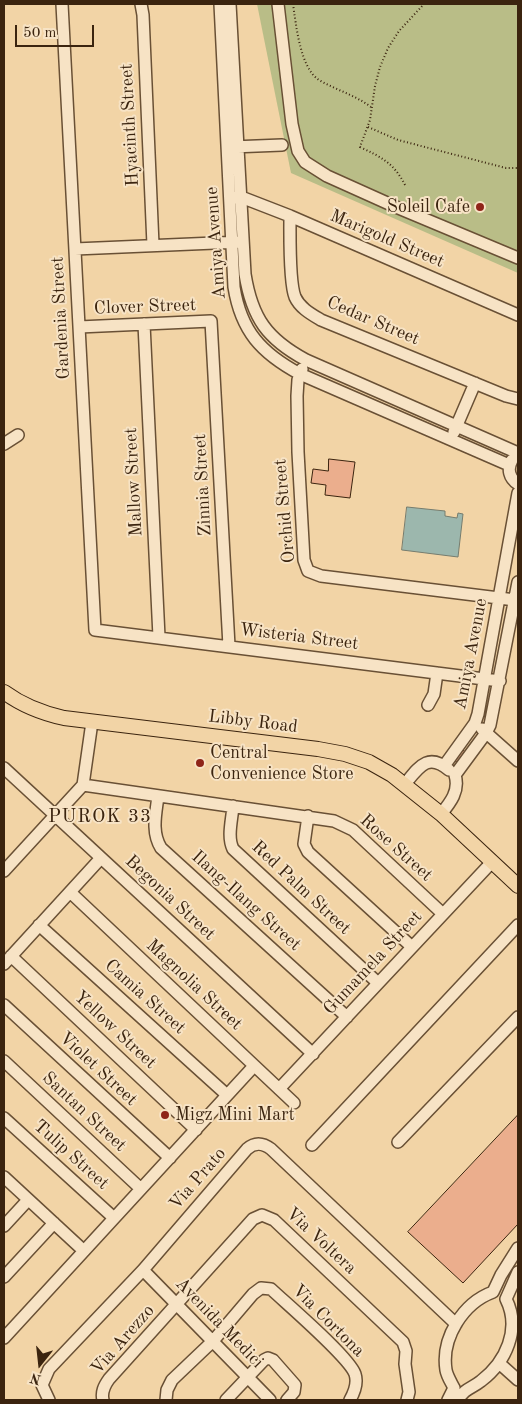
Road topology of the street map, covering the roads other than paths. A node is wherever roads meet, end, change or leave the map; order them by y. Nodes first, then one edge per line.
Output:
1 (62, 4) edge
2 (141, 4) edge
3 (220, 4) edge
4 (230, 4) edge
5 (278, 4) edge
6 (282, 145) dead end
7 (233, 147) junction
8 (236, 198) junction
9 (290, 216) junction
10 (237, 242) junction
11 (153, 245) junction
12 (75, 249) junction
13 (518, 258) edge
14 (518, 315) edge
15 (212, 322) joint
16 (144, 324) junction
17 (79, 327) junction
18 (306, 360) junction
19 (300, 374) junction
20 (474, 383) junction
21 (518, 398) edge
22 (456, 426) junction
23 (18, 435) dead end
24 (450, 440) junction
25 (4, 444) edge
26 (518, 453) edge
27 (509, 465) junction
28 (518, 484) edge
29 (518, 493) edge
30 (518, 582) edge
31 (500, 598) junction
32 (515, 600) junction
33 (95, 630) joint
34 (159, 637) junction
35 (229, 646) junction
36 (437, 673) junction
37 (485, 679) junction
38 (500, 681) junction
39 (4, 692) edge
40 (428, 705) dead end
41 (92, 722) junction
42 (475, 723) junction
43 (486, 734) junction
44 (518, 761) edge
45 (444, 766) junction
46 (6, 775) edge
47 (455, 776) junction
48 (405, 784) junction
49 (83, 785) junction
50 (158, 796) junction
51 (233, 806) junction
52 (441, 814) junction
53 (55, 815) junction
54 (308, 816) junction
55 (100, 858) junction
56 (492, 862) junction
57 (4, 872) edge
58 (518, 886) edge
59 (70, 892) junction
60 (443, 914) junction
61 (39, 925) junction
62 (518, 925) edge
63 (412, 947) junction
64 (7, 960) edge
65 (378, 983) junction
66 (4, 1006) edge
67 (347, 1017) junction
68 (518, 1017) edge
69 (312, 1054) junction
70 (4, 1061) edge
71 (254, 1066) junction
72 (279, 1089) junction
73 (227, 1096) junction
74 (294, 1103) dead end
75 (4, 1118) edge
76 (196, 1130) junction
77 (398, 1142) dead end
78 (312, 1145) dead end
79 (170, 1158) junction
80 (4, 1177) edge
81 (141, 1189) junction
82 (28, 1200) junction
83 (114, 1218) junction
84 (54, 1223) junction
85 (4, 1226) edge
86 (518, 1248) edge
87 (84, 1250) junction
88 (514, 1260) edge
89 (143, 1270) junction
90 (518, 1272) edge
91 (4, 1277) edge
92 (493, 1292) junction
93 (506, 1299) junction
94 (177, 1306) junction
95 (456, 1324) junction
96 (4, 1338) edge
97 (213, 1341) junction
98 (499, 1363) junction
99 (247, 1378) junction
100 (518, 1380) edge
101 (458, 1393) edge
102 (49, 1400) edge
103 (104, 1400) edge
104 (166, 1400) edge
105 (226, 1400) edge
106 (270, 1400) edge
107 (287, 1400) edge
108 (350, 1400) edge
109 (407, 1400) edge
110 (448, 1400) edge

1 - 12 street, Gardenia Street
2 - 11 street, Hyacinth Street
3 - 7 street, Amiya Avenue
4 - 7 street, Amiya Avenue
5 - 13 street
6 - 7 street
7 - 8 street, Amiya Avenue
8 - 9 street, Marigold Street
8 - 10 street, Amiya Avenue
9 - 14 street, Marigold Street
9 - 20 street, Cedar Street
10 - 11 street
10 - 18 street, Amiya Avenue
10 - 19 street, Amiya Avenue
11 - 12 street
12 - 17 street, Gardenia Street
15 - 16 street, Clover Street
15 - 35 street, Zinnia Street
16 - 17 street, Clover Street
16 - 34 street, Mallow Street
17 - 33 street, Gardenia Street
18 - 19 street, Orchid Street
18 - 22 street, Amiya Avenue
19 - 24 street, Amiya Avenue
19 - 31 street, Orchid Street
20 - 21 street, Cedar Street
20 - 22 street
22 - 24 street
22 - 26 street, Amiya Avenue
23 - 25 street
24 - 27 street, Amiya Avenue
26 - 27 street
27 - 28 street
29 - 31 street, Amiya Avenue
30 - 32 street, Amiya Avenue
31 - 32 street, Orchid Street
31 - 37 street, Amiya Avenue
32 - 38 street, Amiya Avenue
33 - 34 street, Wisteria Street
34 - 35 street, Wisteria Street
35 - 36 street, Wisteria Street
36 - 37 street, Wisteria Street
36 - 40 street
37 - 38 street, Wisteria Street
37 - 42 street, Amiya Avenue
38 - 43 street, Amiya Avenue
39 - 41 main road, Libby Road
41 - 48 main road, Libby Road
41 - 49 street
42 - 43 street
42 - 45 street, Amiya Avenue
43 - 44 street
43 - 47 street, Amiya Avenue
45 - 47 street
45 - 48 street
46 - 53 street, Begonia Street
47 - 52 street, Amiya Avenue
48 - 52 main road, Libby Road
49 - 50 street, Rose Street
49 - 53 street
50 - 51 street, Rose Street
50 - 67 street, Ilang-Ilang Street
51 - 54 street, Rose Street
51 - 65 street, Red Palm Street
52 - 56 main road, Libby Road
53 - 55 street, Begonia Street
53 - 57 street
54 - 60 street, Rose Street
54 - 63 street
55 - 59 street
55 - 69 street, Begonia Street
56 - 58 main road, Libby Road
56 - 60 street, Gumamela Street
59 - 61 street
59 - 71 street, Magnolia Street
60 - 63 street, Gumamela Street
61 - 64 street
61 - 73 street, Camia Street
62 - 78 street
63 - 65 street, Gumamela Street
64 - 76 street, Yellow Street
65 - 67 street, Gumamela Street
66 - 79 street, Violet Street
67 - 69 street, Gumamela Street
68 - 77 street
69 - 72 street, Gumamela Street
70 - 81 street, Santan Street
71 - 72 street, Magnolia Street
71 - 73 street
72 - 74 street, Magnolia Street
73 - 76 street
75 - 83 street, Tulip Street
76 - 79 street
79 - 81 street
80 - 82 street
81 - 83 street
82 - 84 street
82 - 85 street
83 - 87 street
84 - 87 street
84 - 91 street
86 - 88 street
87 - 96 street
88 - 92 street
89 - 94 street, Avenida Medici
89 - 95 street, Via Prato
89 - 102 street, Via Prato
90 - 93 street
92 - 93 street
92 - 95 street
93 - 98 street
94 - 97 street, Avenida Medici
94 - 103 street, Via Arezzo
94 - 109 street, Via Voltera
95 - 101 street
97 - 99 street, Avenida Medici
97 - 104 street, Via Cortona
97 - 108 street, Via Cortona
98 - 100 street
98 - 101 street
99 - 105 street
99 - 106 street, Avenida Medici
99 - 107 street
101 - 110 street

